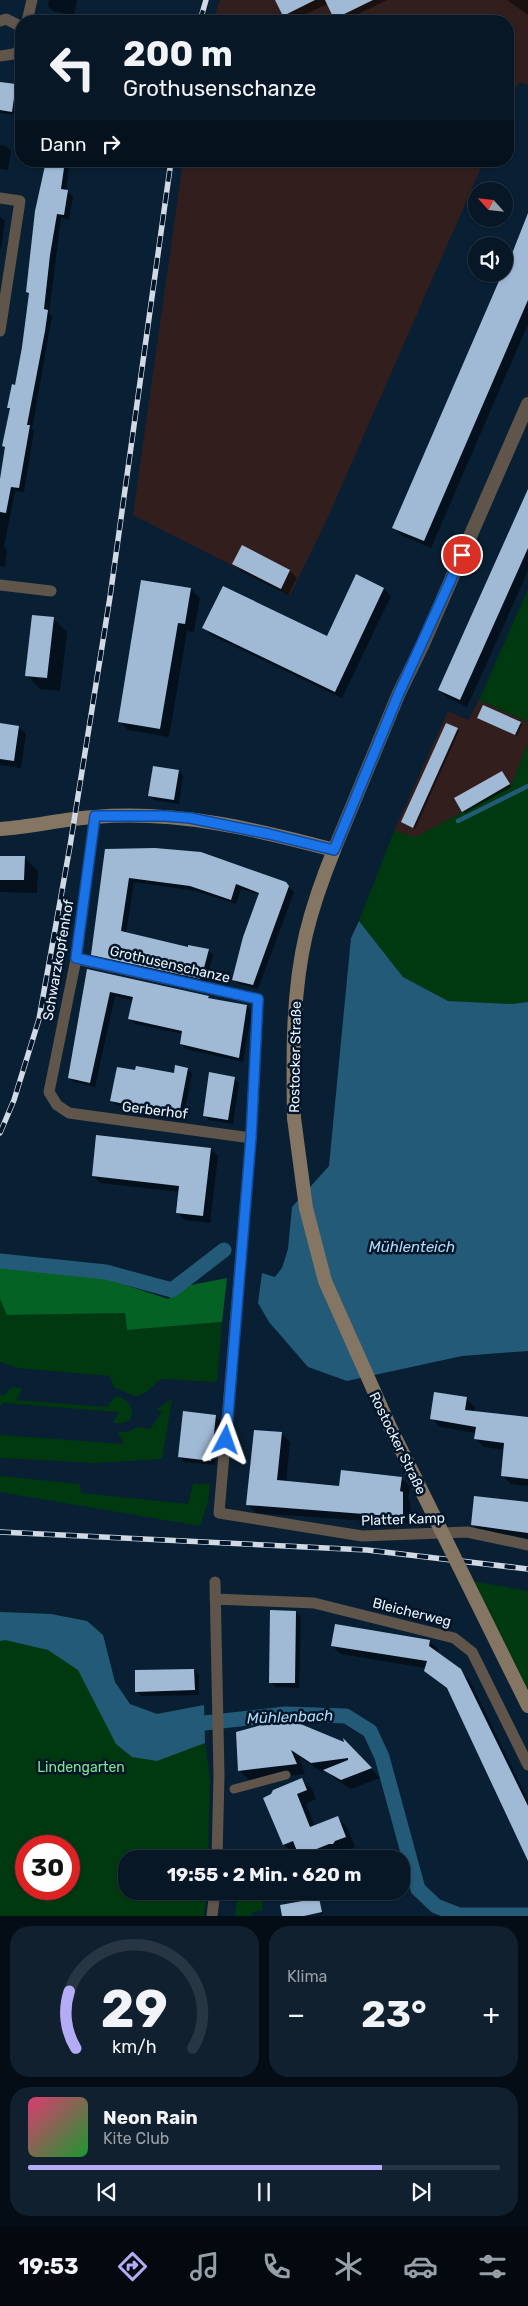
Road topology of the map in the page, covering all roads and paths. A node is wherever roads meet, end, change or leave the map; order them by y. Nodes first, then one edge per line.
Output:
1 (32, 0) edge
2 (28, 15) edge
3 (0, 21) edge
4 (15, 23) edge
5 (15, 53) edge
6 (0, 56) edge
7 (0, 198) edge
8 (0, 331) edge
9 (528, 404) edge
10 (0, 585) edge
11 (50, 591) dead end
12 (95, 816) junction
13 (0, 830) edge
14 (334, 850) junction
15 (76, 958) junction
16 (57, 1105) joint
17 (251, 1138) junction
18 (528, 1545) edge
19 (216, 1582) dead end
20 (215, 1600) junction
21 (528, 1706) edge
22 (528, 1765) edge
23 (286, 1775) dead end
24 (234, 1789) dead end
25 (217, 1850) edge
26 (214, 1900) edge
27 (212, 1916) edge

1 - 2 street
3 - 4 street
5 - 6 street
7 - 8 street
9 - 14 street, Rostocker Straße
10 - 11 street
12 - 13 main road
12 - 14 main road
12 - 15 street, Schwarzkopfenhof
14 - 21 main road, Rostocker Straße, bridge
15 - 16 street, Schwarzkopfenhof
15 - 17 street, Grothusenschanze
16 - 17 street, Gerberhof
17 - 18 street, Platter Kamp
19 - 20 street
20 - 22 street, Bleicherweg
20 - 25 street
23 - 24 street
26 - 27 street

